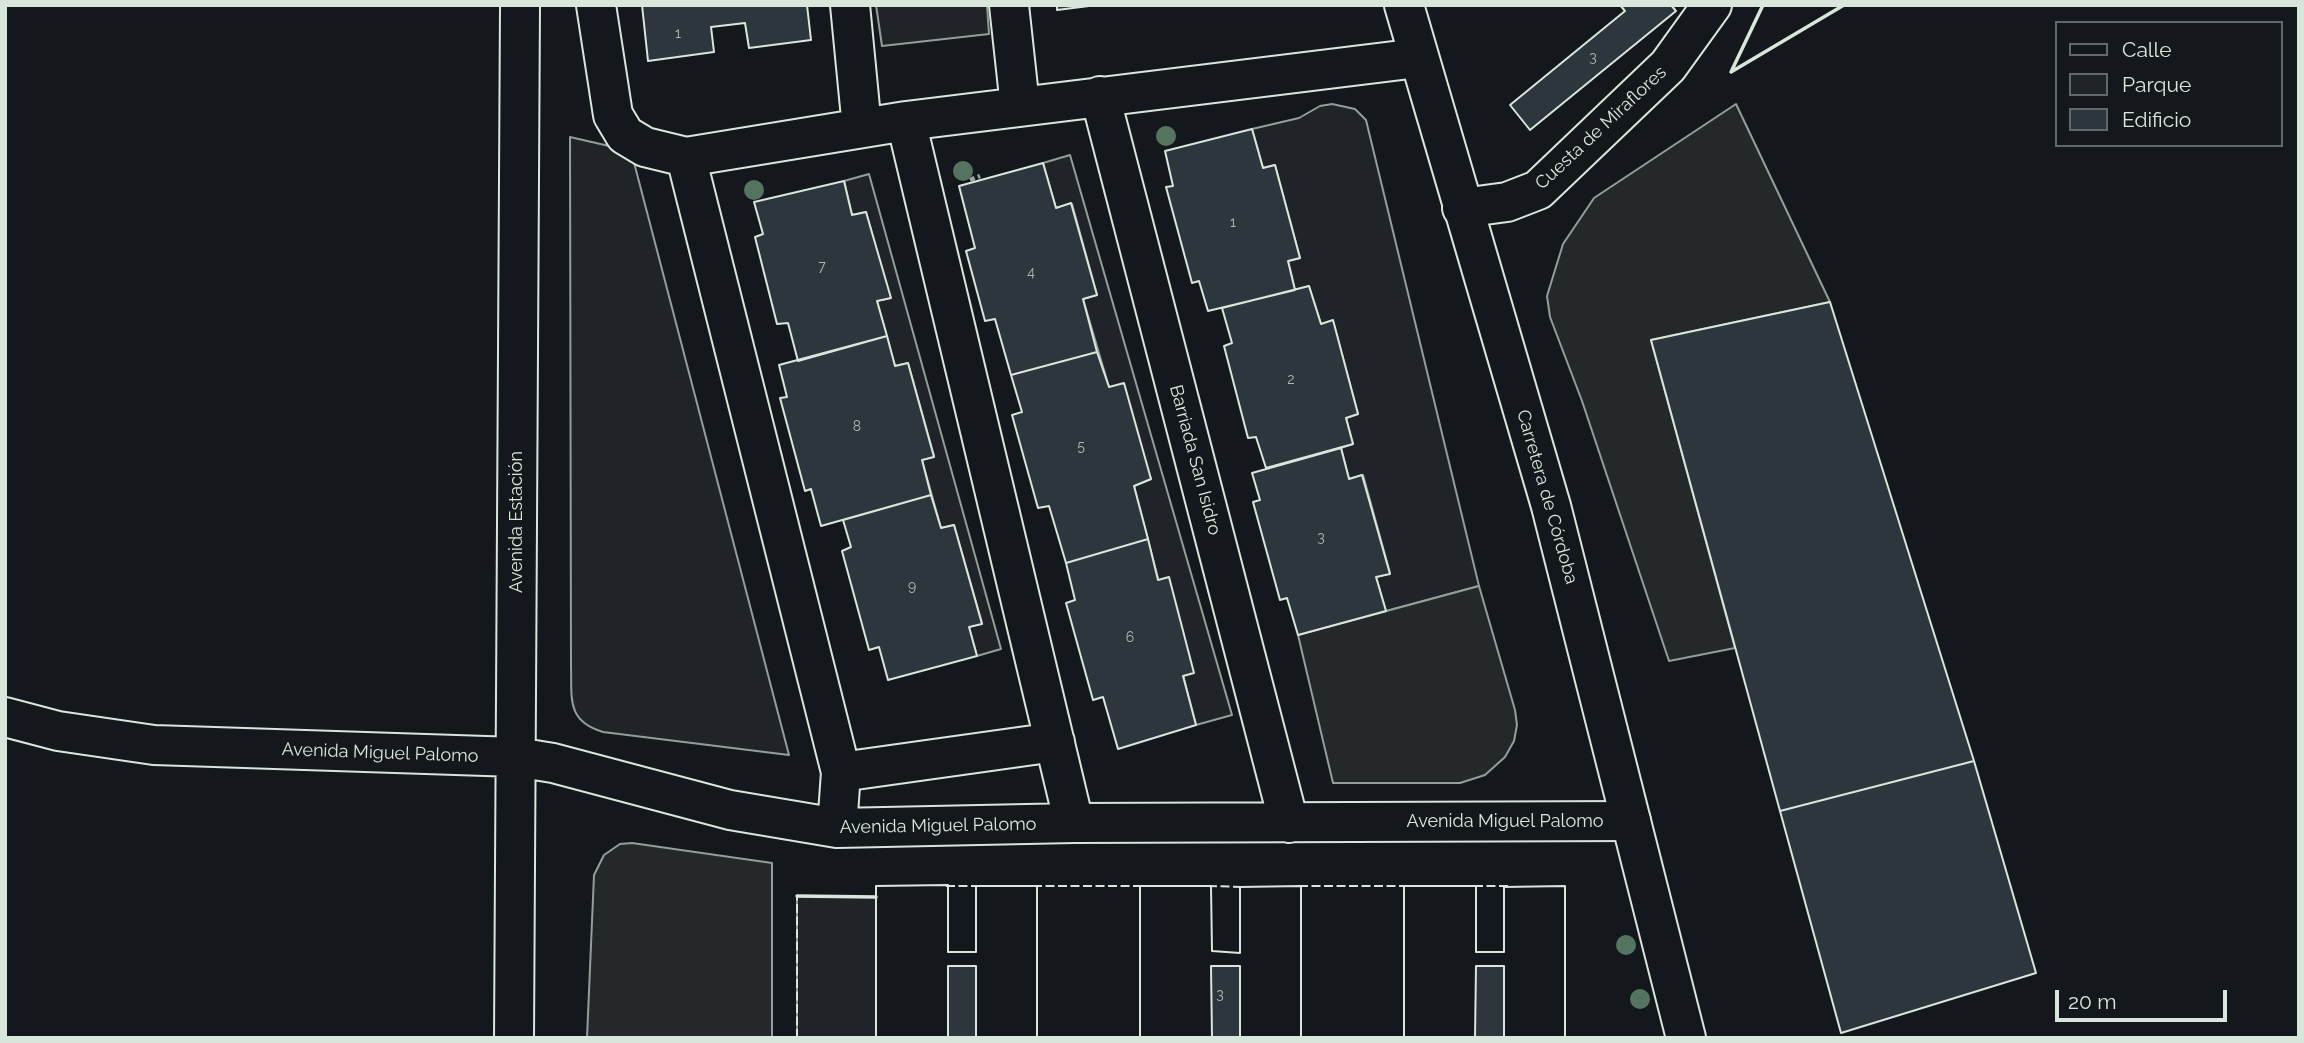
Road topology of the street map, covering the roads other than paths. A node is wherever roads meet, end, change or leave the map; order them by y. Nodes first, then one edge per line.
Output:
1 (520, 5) edge
2 (596, 5) edge
3 (850, 5) edge
4 (1009, 5) edge
5 (1404, 5) edge
6 (1712, 5) edge
7 (1418, 58) junction
8 (1100, 96) junction
9 (1020, 106) junction
10 (906, 121) junction
11 (862, 128) junction
12 (686, 157) junction
13 (1462, 208) junction
14 (5, 717) edge
15 (1055, 741) junction
16 (516, 757) junction
17 (841, 772) junction
18 (1631, 821) junction
19 (1074, 823) junction
20 (1289, 823) junction
21 (837, 828) junction
22 (514, 1038) edge
23 (1686, 1038) edge

1 - 16 street, Avenida Estación
2 - 12 street
3 - 11 street
4 - 9 street
5 - 7 street, Carretera de Córdoba
6 - 13 street, Cuesta de Miraflores
7 - 8 street
7 - 13 street, Carretera de Córdoba
8 - 9 street
8 - 20 street, Barriada San Isidro
9 - 10 street
10 - 11 street
10 - 15 street
11 - 12 street
12 - 17 street
13 - 18 street, Carretera de Córdoba
14 - 16 street, Avenida Miguel Palomo
15 - 17 street
15 - 19 street
16 - 21 street, Avenida Miguel Palomo
16 - 22 street, Avenida Estación
17 - 21 street
18 - 20 street, Avenida Miguel Palomo
18 - 23 street, Carretera de Córdoba
19 - 20 street, Avenida Miguel Palomo
19 - 21 street, Avenida Miguel Palomo

